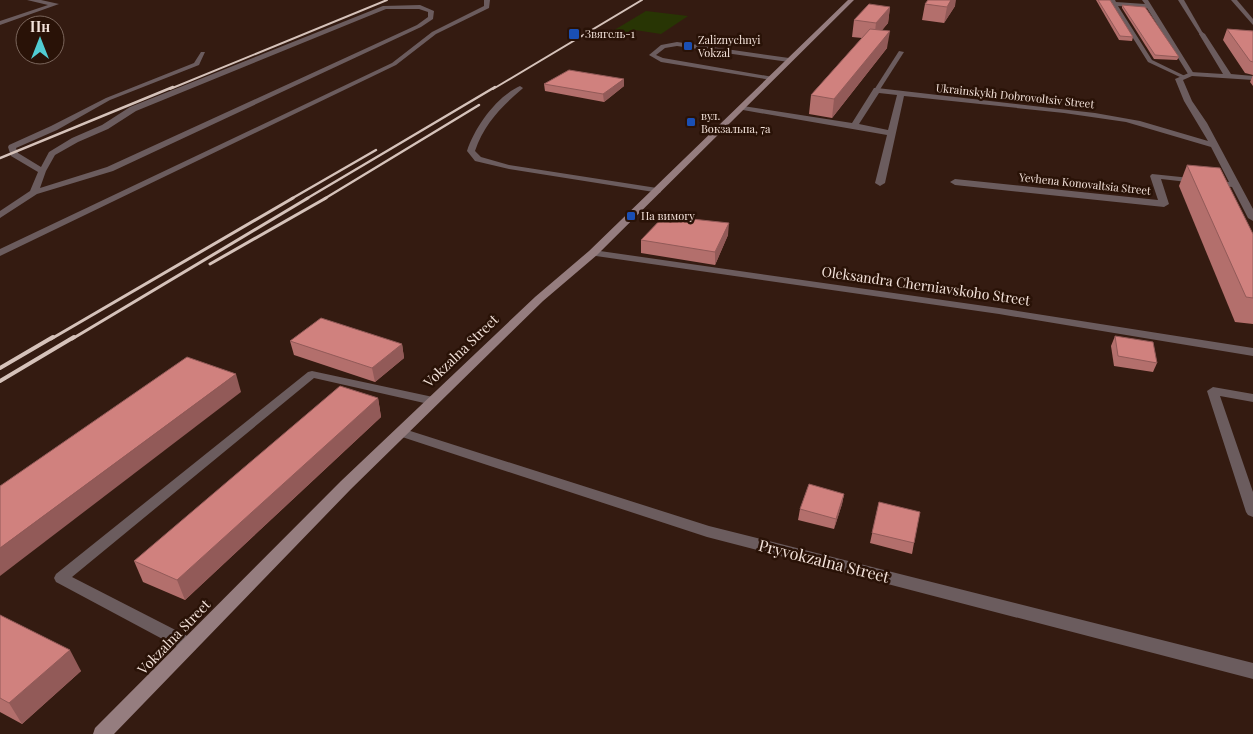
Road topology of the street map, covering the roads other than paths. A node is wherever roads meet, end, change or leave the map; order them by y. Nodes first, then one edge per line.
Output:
1 (30, 0) edge
2 (487, 0) edge
3 (851, 0) edge
4 (1180, 0) edge
5 (1234, 0) edge
6 (1113, 2) edge
7 (1147, 3) edge
8 (0, 23) edge
9 (1253, 24) edge
10 (1202, 34) joint
11 (901, 52) dead end
12 (203, 53) dead end
13 (789, 60) junction
14 (1191, 74) junction
15 (1228, 76) junction
16 (771, 78) junction
17 (1181, 78) junction
18 (1253, 78) edge
19 (520, 88) dead end
20 (877, 90) junction
21 (901, 94) junction
22 (743, 108) junction
23 (854, 126) junction
24 (892, 133) junction
25 (1214, 145) junction
26 (42, 171) junction
27 (955, 182) dead end
28 (880, 183) dead end
29 (1235, 185) junction
30 (657, 191) junction
31 (34, 192) junction
32 (0, 215) edge
33 (1253, 218) edge
34 (0, 253) edge
35 (593, 253) junction
36 (1253, 352) edge
37 (1253, 398) edge
38 (433, 401) junction
39 (400, 432) junction
40 (1253, 512) edge
41 (189, 645) junction
42 (1253, 671) edge
43 (102, 734) edge

1 - 8 street
2 - 34 lane
3 - 13 street, Vokzalna Street
4 - 10 lane
5 - 9 lane
6 - 7 lane
6 - 17 lane
7 - 14 lane
10 - 15 street
11 - 20 lane
12 - 26 lane
13 - 16 street, Vokzalna Street
13 - 16 lane
14 - 15 street
14 - 17 street
15 - 18 street
16 - 22 street, Vokzalna Street
17 - 25 street
19 - 30 lane
20 - 21 street, Ukrainskykh Dobrovoltsiv Street
20 - 23 street
21 - 24 street
21 - 25 street, Ukrainskykh Dobrovoltsiv Street
22 - 23 street
22 - 30 street, Vokzalna Street
23 - 24 street
24 - 28 street
25 - 29 street
26 - 31 lane
26 - 31 lane
27 - 29 street, Yevhena Konovaltsia Street
29 - 33 street
30 - 35 street, Vokzalna Street
31 - 32 lane
35 - 36 street, Oleksandra Cherniavskoho Street
35 - 38 street, Vokzalna Street
37 - 40 lane
38 - 39 street, Vokzalna Street
38 - 41 lane
39 - 41 street, Vokzalna Street
39 - 42 street, Pryvokzalna Street
41 - 43 street, Vokzalna Street

